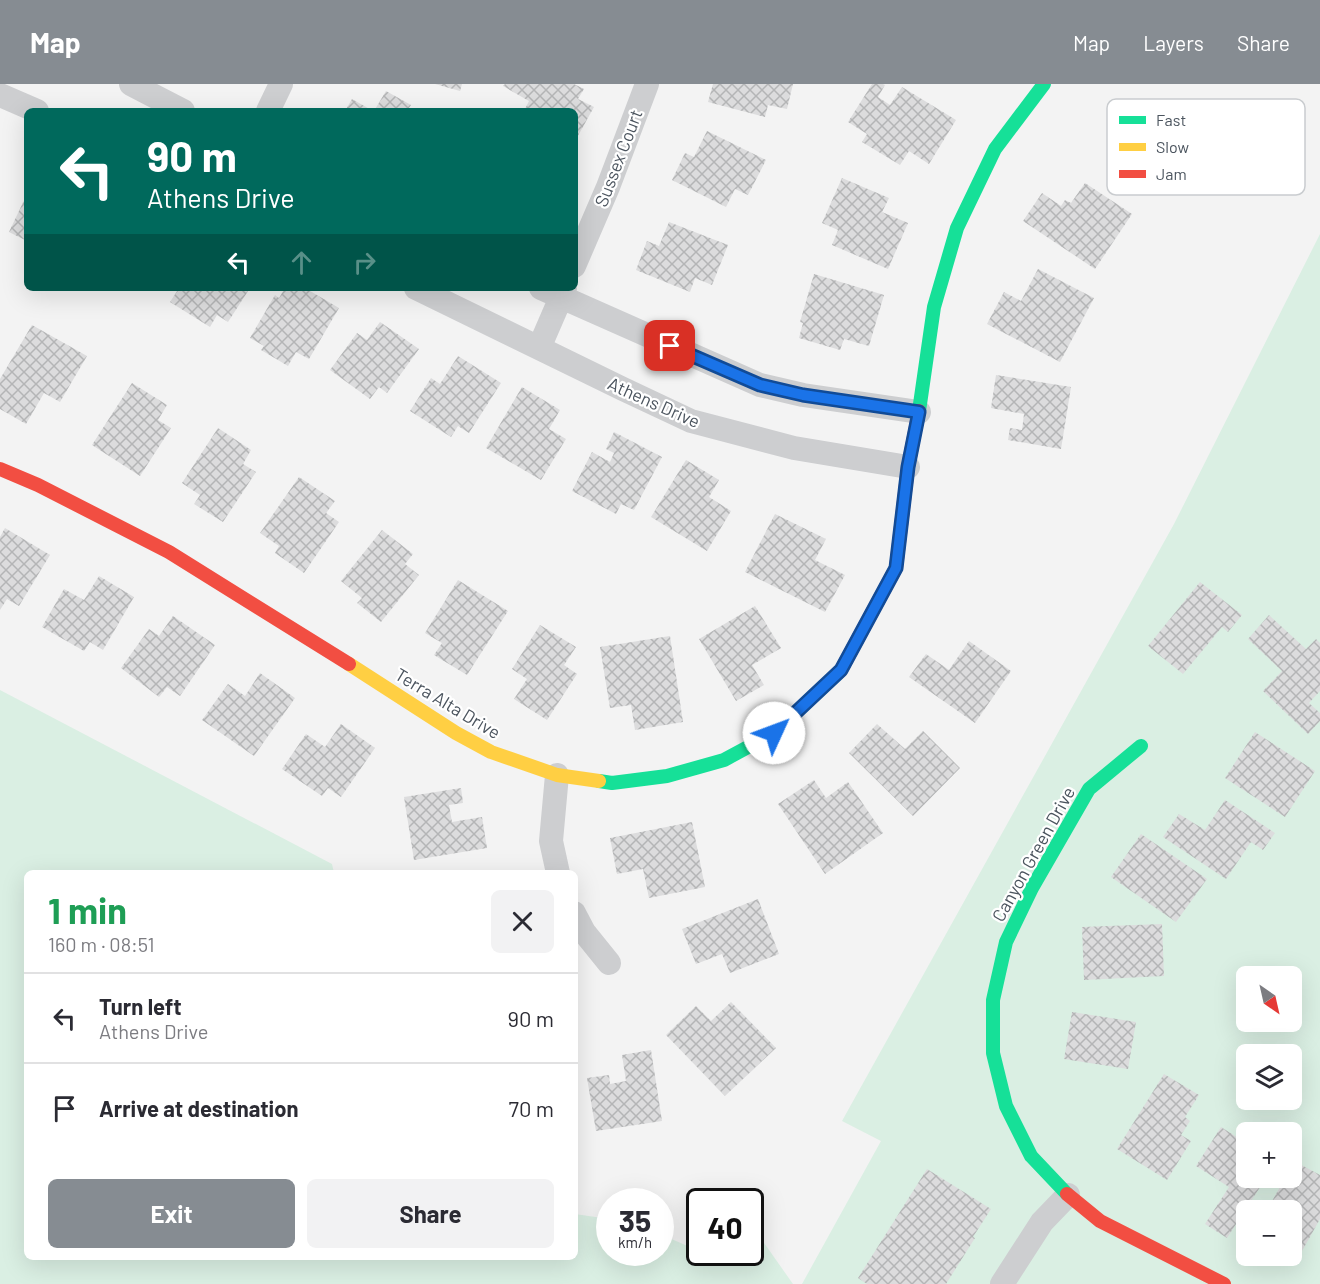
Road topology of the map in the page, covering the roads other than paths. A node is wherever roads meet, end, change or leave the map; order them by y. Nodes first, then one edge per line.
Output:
1 (131, 84) edge
2 (281, 84) edge
3 (647, 84) edge
4 (1044, 84) edge
5 (0, 95) edge
6 (30, 108) edge
7 (177, 108) edge
8 (269, 108) edge
9 (578, 257) edge
10 (422, 291) edge
11 (556, 291) edge
12 (539, 348) junction
13 (919, 412) junction
14 (908, 467) junction
15 (0, 469) edge
16 (1141, 746) dead end
17 (557, 775) junction
18 (557, 870) edge
19 (578, 921) edge
20 (609, 963) dead end
21 (1068, 1195) junction
22 (1002, 1284) edge
23 (1224, 1284) edge

1 - 7 street
2 - 8 street
3 - 9 street, Sussex Court
4 - 13 street, Terra Alta Drive
5 - 6 street
10 - 12 street, Athens Drive
11 - 12 street
11 - 13 street
12 - 14 street, Athens Drive
13 - 14 street, Terra Alta Drive
14 - 17 street, Terra Alta Drive
15 - 17 street, Terra Alta Drive
16 - 21 street, Canyon Green Drive
17 - 18 street
19 - 20 street
21 - 22 street
21 - 23 street, Canyon Green Drive

